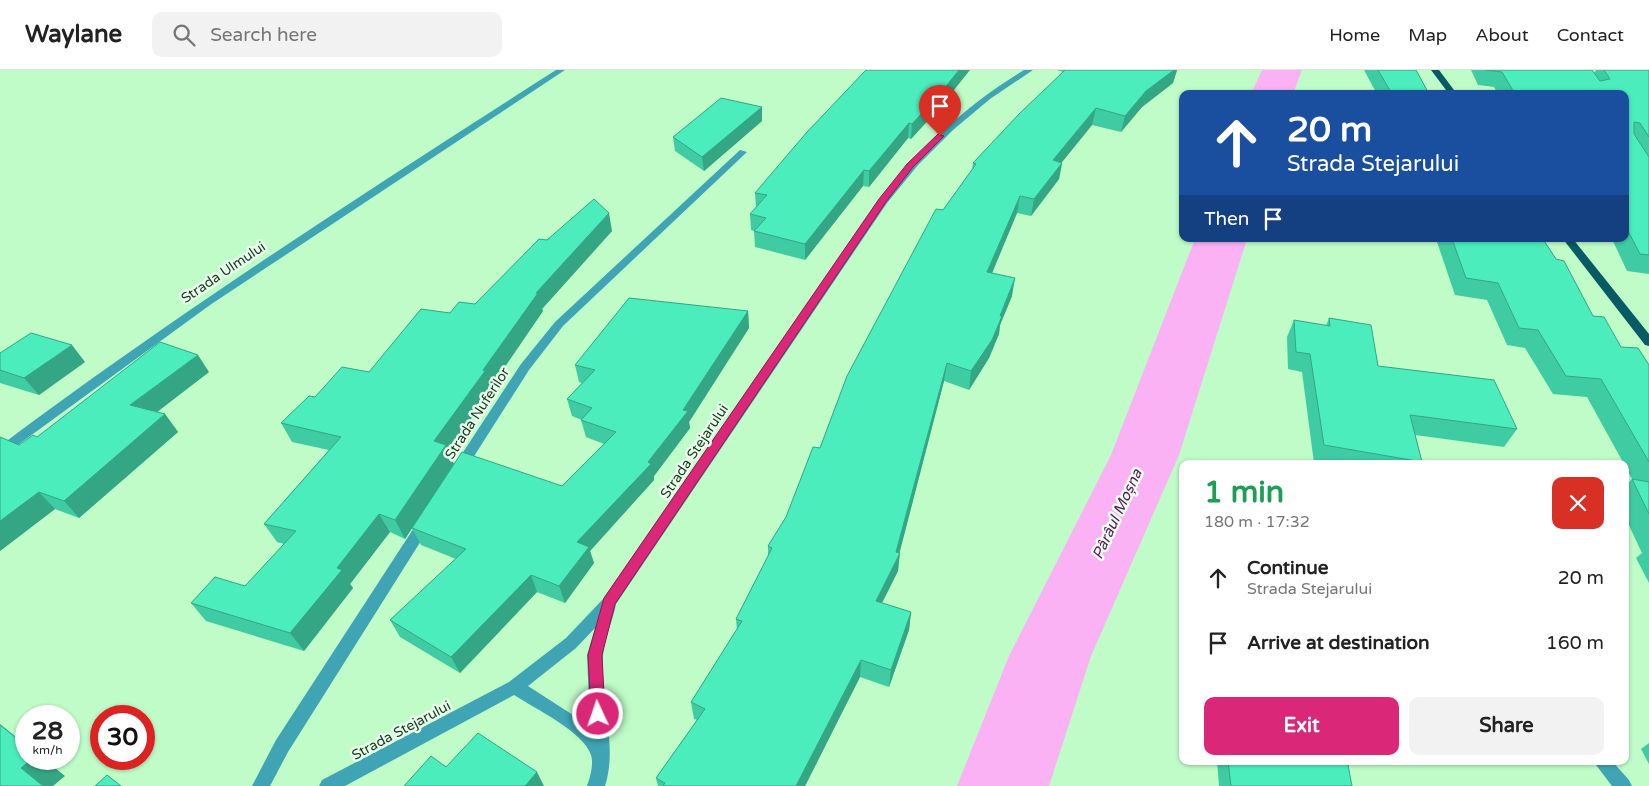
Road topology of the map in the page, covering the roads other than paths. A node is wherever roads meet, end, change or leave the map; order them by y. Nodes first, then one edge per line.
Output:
1 (560, 70) edge
2 (1030, 70) edge
3 (1435, 70) edge
4 (1451, 90) edge
5 (743, 152) dead end
6 (1570, 242) edge
7 (1649, 342) edge
8 (0, 453) edge
9 (451, 482) edge
10 (435, 507) edge
11 (609, 602) junction
12 (515, 687) junction
13 (600, 754) junction
14 (1605, 765) edge
15 (261, 786) edge
16 (328, 786) edge
17 (596, 786) edge
18 (1623, 786) edge

1 - 8 street, Strada Ulmului
2 - 11 street, Strada Stejarului
3 - 4 main road
5 - 9 street, Strada Nuferilor
6 - 7 main road
10 - 15 street
11 - 12 street, Strada Stejarului
11 - 13 street
12 - 13 street
12 - 16 street, Strada Stejarului
13 - 17 street
14 - 18 street

